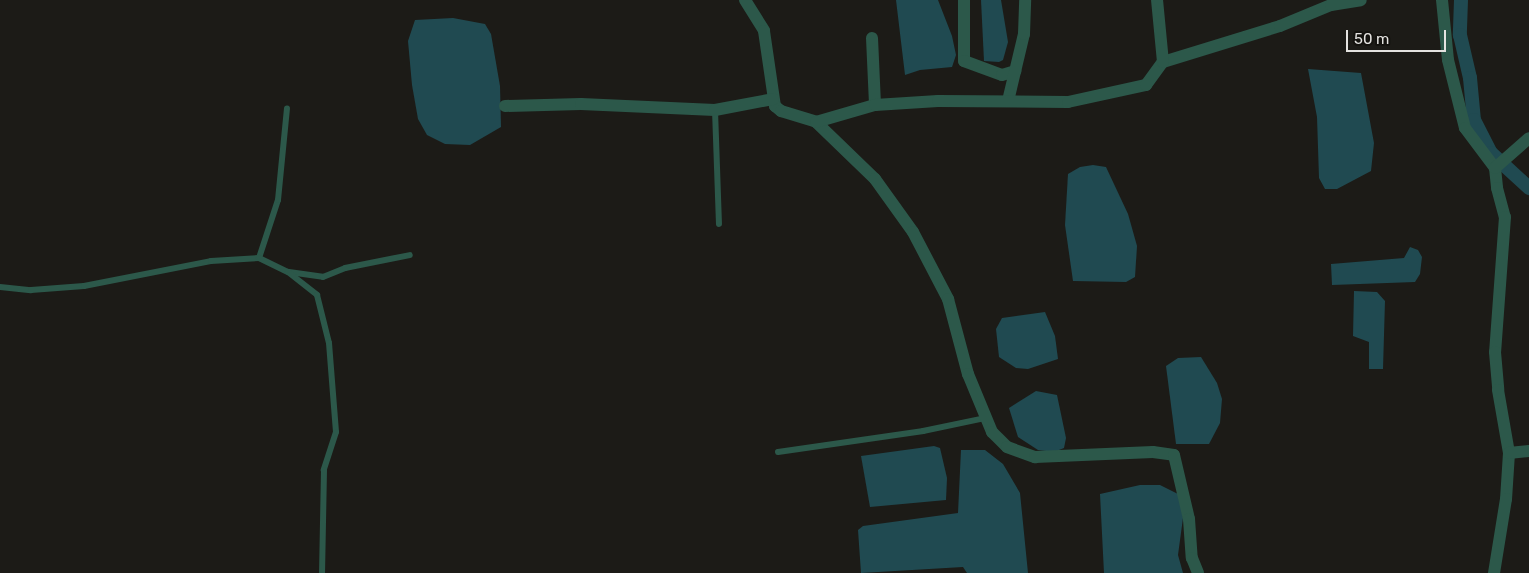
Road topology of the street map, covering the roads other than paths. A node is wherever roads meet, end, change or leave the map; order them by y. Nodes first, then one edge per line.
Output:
1 (745, 0) edge
2 (964, 0) edge
3 (1025, 0) edge
4 (1156, 0) edge
5 (1361, 0) edge
6 (1442, 0) edge
7 (872, 38) dead end
8 (1163, 62) junction
9 (1015, 71) junction
10 (773, 99) junction
11 (1008, 101) junction
12 (875, 105) junction
13 (505, 106) dead end
14 (287, 108) dead end
15 (715, 110) junction
16 (816, 122) junction
17 (1529, 138) edge
18 (1495, 168) junction
19 (719, 224) dead end
20 (410, 255) dead end
21 (259, 258) junction
22 (288, 272) junction
23 (0, 287) edge
24 (984, 418) junction
25 (1529, 451) edge
26 (778, 452) dead end
27 (1509, 453) junction
28 (322, 573) edge
29 (1198, 573) edge
30 (1494, 573) edge

1 - 10 street
2 - 9 street
3 - 9 street
4 - 8 street
5 - 8 street
6 - 18 street
7 - 12 street
8 - 11 street
9 - 11 street
10 - 15 street
10 - 16 street
11 - 12 street
12 - 16 street
13 - 15 street
14 - 21 lane
15 - 19 lane
16 - 24 street
17 - 18 street
18 - 27 street
20 - 22 lane
21 - 22 lane
21 - 23 lane
22 - 28 lane
24 - 26 lane
24 - 29 street
25 - 27 street
27 - 30 street

